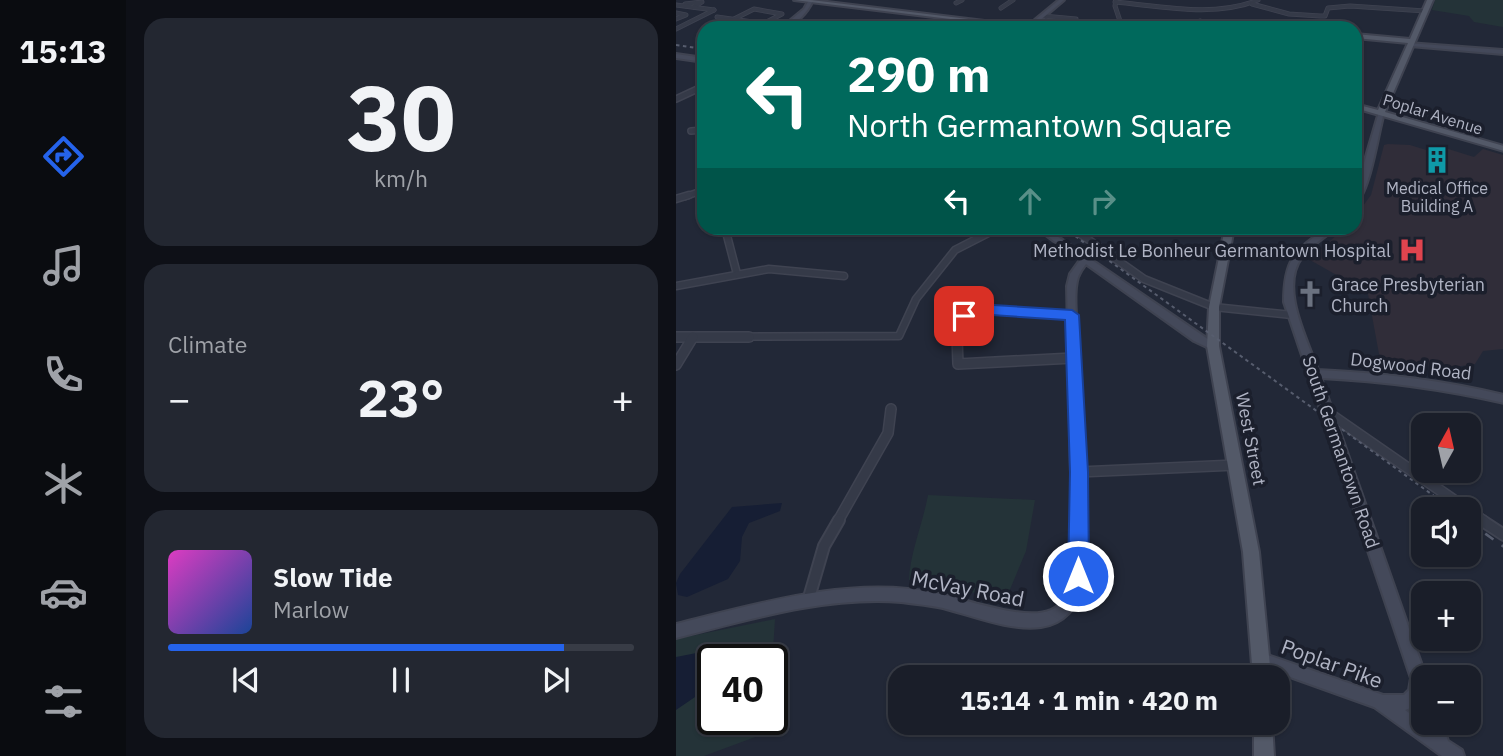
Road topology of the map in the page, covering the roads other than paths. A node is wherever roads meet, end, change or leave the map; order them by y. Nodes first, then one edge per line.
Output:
1 (797, 0) edge
2 (962, 0) edge
3 (1013, 0) edge
4 (1062, 0) edge
5 (1259, 0) edge
6 (1430, 0) edge
7 (701, 1) edge
8 (811, 1) edge
9 (1116, 1) edge
10 (1324, 2) dead end
11 (956, 3) dead end
12 (1406, 3) dead end
13 (1252, 4) junction
14 (676, 5) edge
15 (682, 6) junction
16 (1333, 6) junction
17 (694, 7) junction
18 (1001, 8) dead end
19 (1413, 9) junction
20 (1425, 11) junction
21 (676, 13) edge
22 (1043, 16) junction
23 (716, 17) dead end
24 (733, 18) junction
25 (844, 18) dead end
26 (1167, 18) dead end
27 (1076, 19) dead end
28 (676, 21) edge
29 (728, 21) edge
30 (747, 21) edge
31 (771, 21) edge
32 (792, 21) edge
33 (841, 21) edge
34 (979, 21) edge
35 (1037, 21) edge
36 (1119, 21) edge
37 (1167, 21) edge
38 (686, 24) junction
39 (676, 29) edge
40 (1362, 39) edge
41 (1410, 43) junction
42 (1504, 50) edge
43 (676, 56) edge
44 (697, 59) edge
45 (697, 89) edge
46 (676, 99) edge
47 (1362, 108) edge
48 (1381, 113) junction
49 (691, 131) dead end
50 (697, 131) edge
51 (1504, 149) edge
52 (1362, 188) edge
53 (697, 192) edge
54 (676, 193) edge
55 (676, 199) edge
56 (727, 235) edge
57 (984, 235) edge
58 (1050, 235) edge
59 (1082, 235) edge
60 (1228, 235) edge
61 (1322, 235) edge
62 (1085, 260) junction
63 (737, 274) junction
64 (844, 276) dead end
65 (676, 286) edge
66 (1214, 307) junction
67 (1072, 315) junction
68 (1292, 315) junction
69 (676, 337) edge
70 (693, 337) junction
71 (1213, 346) junction
72 (1073, 358) junction
73 (676, 365) edge
74 (1314, 374) junction
75 (1504, 399) edge
76 (891, 409) dead end
77 (1325, 410) junction
78 (1236, 465) junction
79 (1079, 472) junction
80 (1449, 497) edge
81 (1481, 519) edge
82 (1504, 536) edge
83 (808, 601) junction
84 (676, 631) edge
85 (1262, 665) edge
86 (1415, 665) edge
87 (1290, 676) edge
88 (1411, 700) edge
89 (1378, 701) junction
90 (1263, 735) edge
91 (1443, 751) edge
92 (1264, 756) edge
93 (1456, 756) edge

1 - 8 main road
2 - 11 street
3 - 18 street
4 - 22 street
5 - 13 street
6 - 20 main road
7 - 15 street
7 - 17 street
8 - 32 street
8 - 34 main road
9 - 13 street
9 - 36 street
10 - 16 street
12 - 19 street
13 - 16 street
14 - 15 street
15 - 17 street
16 - 19 street
17 - 38 street
19 - 20 street
20 - 41 main road
21 - 28 street
22 - 27 street
22 - 35 street
23 - 24 street
24 - 29 street
24 - 30 street
24 - 31 street
25 - 33 street
26 - 37 street
28 - 38 street
38 - 39 street
40 - 41 main road
41 - 42 street
41 - 48 main road
43 - 44 street
45 - 46 street
47 - 48 main road, Poplar Avenue
48 - 51 main road, Poplar Avenue
48 - 52 street
49 - 50 street
53 - 55 street
54 - 55 street
56 - 63 street
57 - 70 street
58 - 62 street
59 - 66 street
60 - 66 main road, West Street
61 - 68 street, South Germantown Road
62 - 67 street, McVay Road
62 - 71 street
63 - 64 street
63 - 65 street
66 - 68 street
66 - 71 main road, West Street
67 - 72 street, McVay Road
67 - 72 street
68 - 74 street, South Germantown Road
69 - 70 street
70 - 73 street
71 - 78 main road, West Street
72 - 79 street, McVay Road
74 - 75 street, Dogwood Road
74 - 77 street, South Germantown Road
76 - 83 street
77 - 80 street
77 - 86 street, South Germantown Road
78 - 79 street
78 - 85 main road, West Street
79 - 83 street, McVay Road
81 - 82 street
83 - 84 street, McVay Road
87 - 89 street, Poplar Pike
88 - 89 street
89 - 91 street, Poplar Pike
90 - 92 main road
91 - 93 street, Poplar Pike

